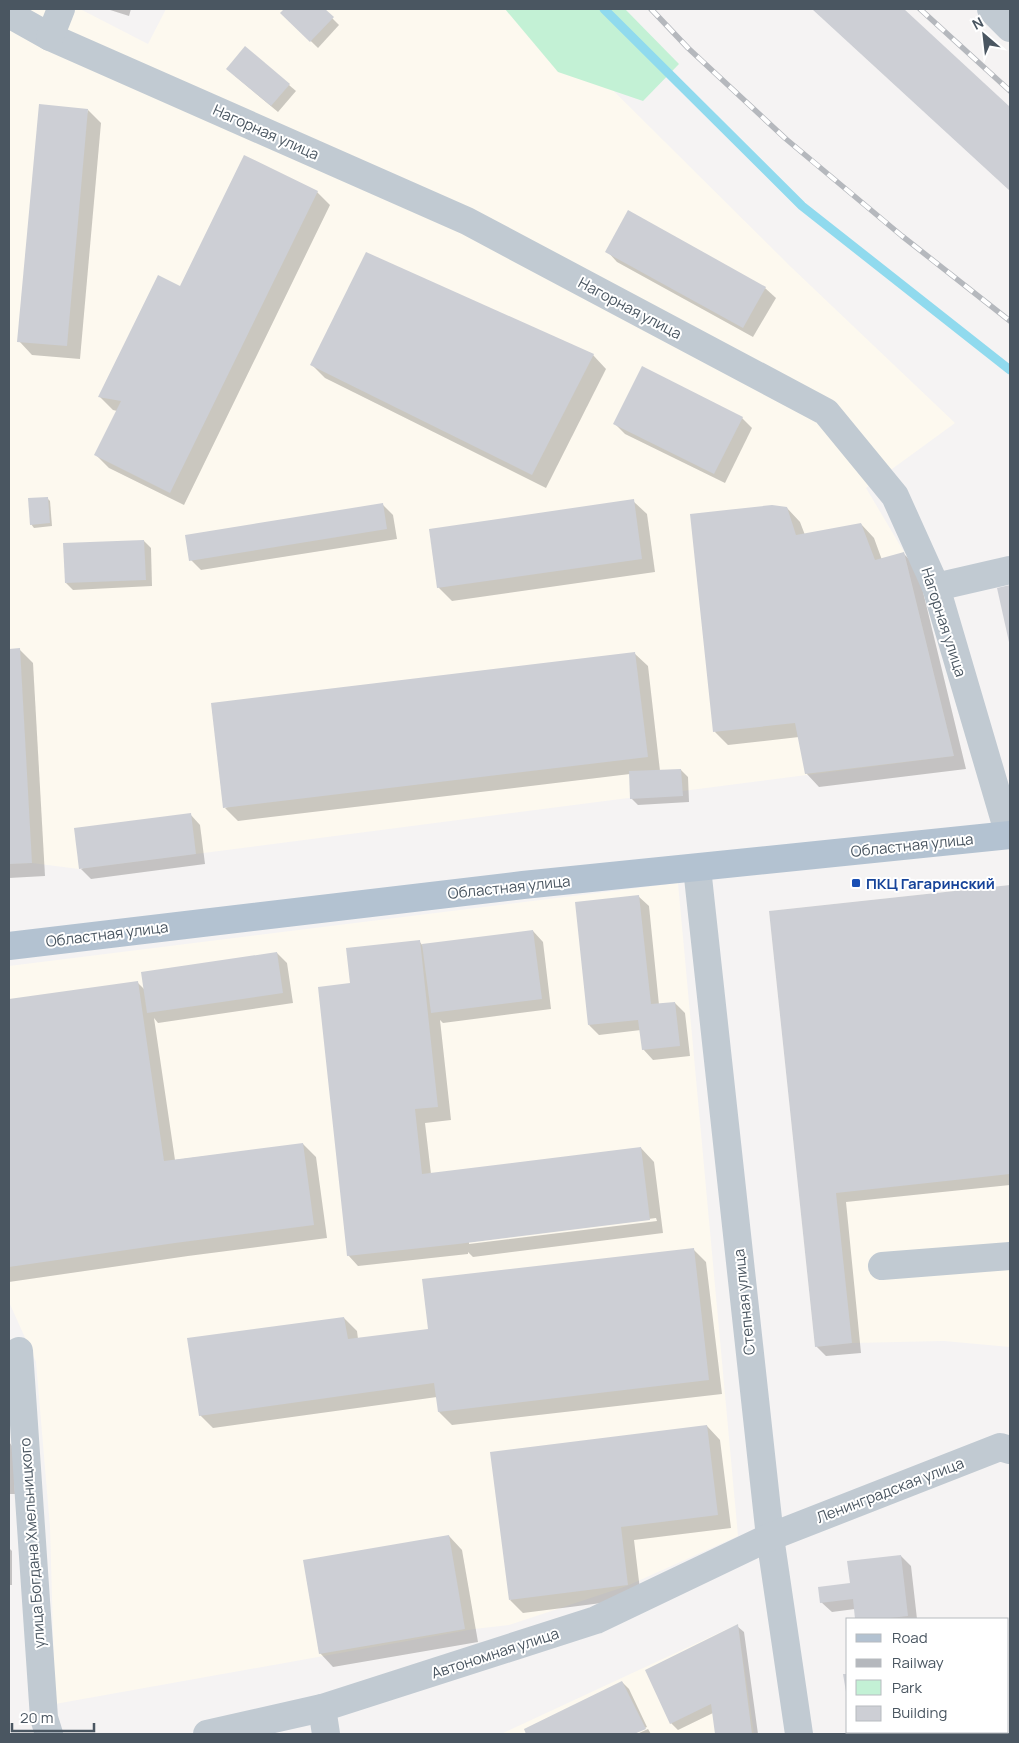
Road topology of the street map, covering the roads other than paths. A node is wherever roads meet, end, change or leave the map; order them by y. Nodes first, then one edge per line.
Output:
1 (61, 9) edge
2 (991, 9) edge
3 (9, 14) edge
4 (1010, 28) edge
5 (50, 37) junction
6 (1010, 570) edge
7 (936, 587) junction
8 (1009, 835) edge
9 (697, 868) junction
10 (9, 946) edge
11 (1010, 1256) edge
12 (882, 1266) dead end
13 (18, 1351) dead end
14 (1010, 1450) edge
15 (770, 1537) junction
16 (324, 1721) edge
17 (49, 1734) edge
18 (207, 1734) edge
19 (799, 1734) edge

1 - 5 street
2 - 4 street
3 - 5 street, Нагорная улица
5 - 7 street, Нагорная улица
6 - 7 street
7 - 8 street, Нагорная улица
8 - 9 main road, Областная улица
9 - 10 main road, Областная улица
9 - 15 street, Степная улица
11 - 12 street
13 - 17 street, улица Богдана Хмельницкого
14 - 15 street, Ленинградская улица
15 - 16 street, Автономная улица
15 - 19 street, Степная улица
16 - 18 street, Автономная улица

